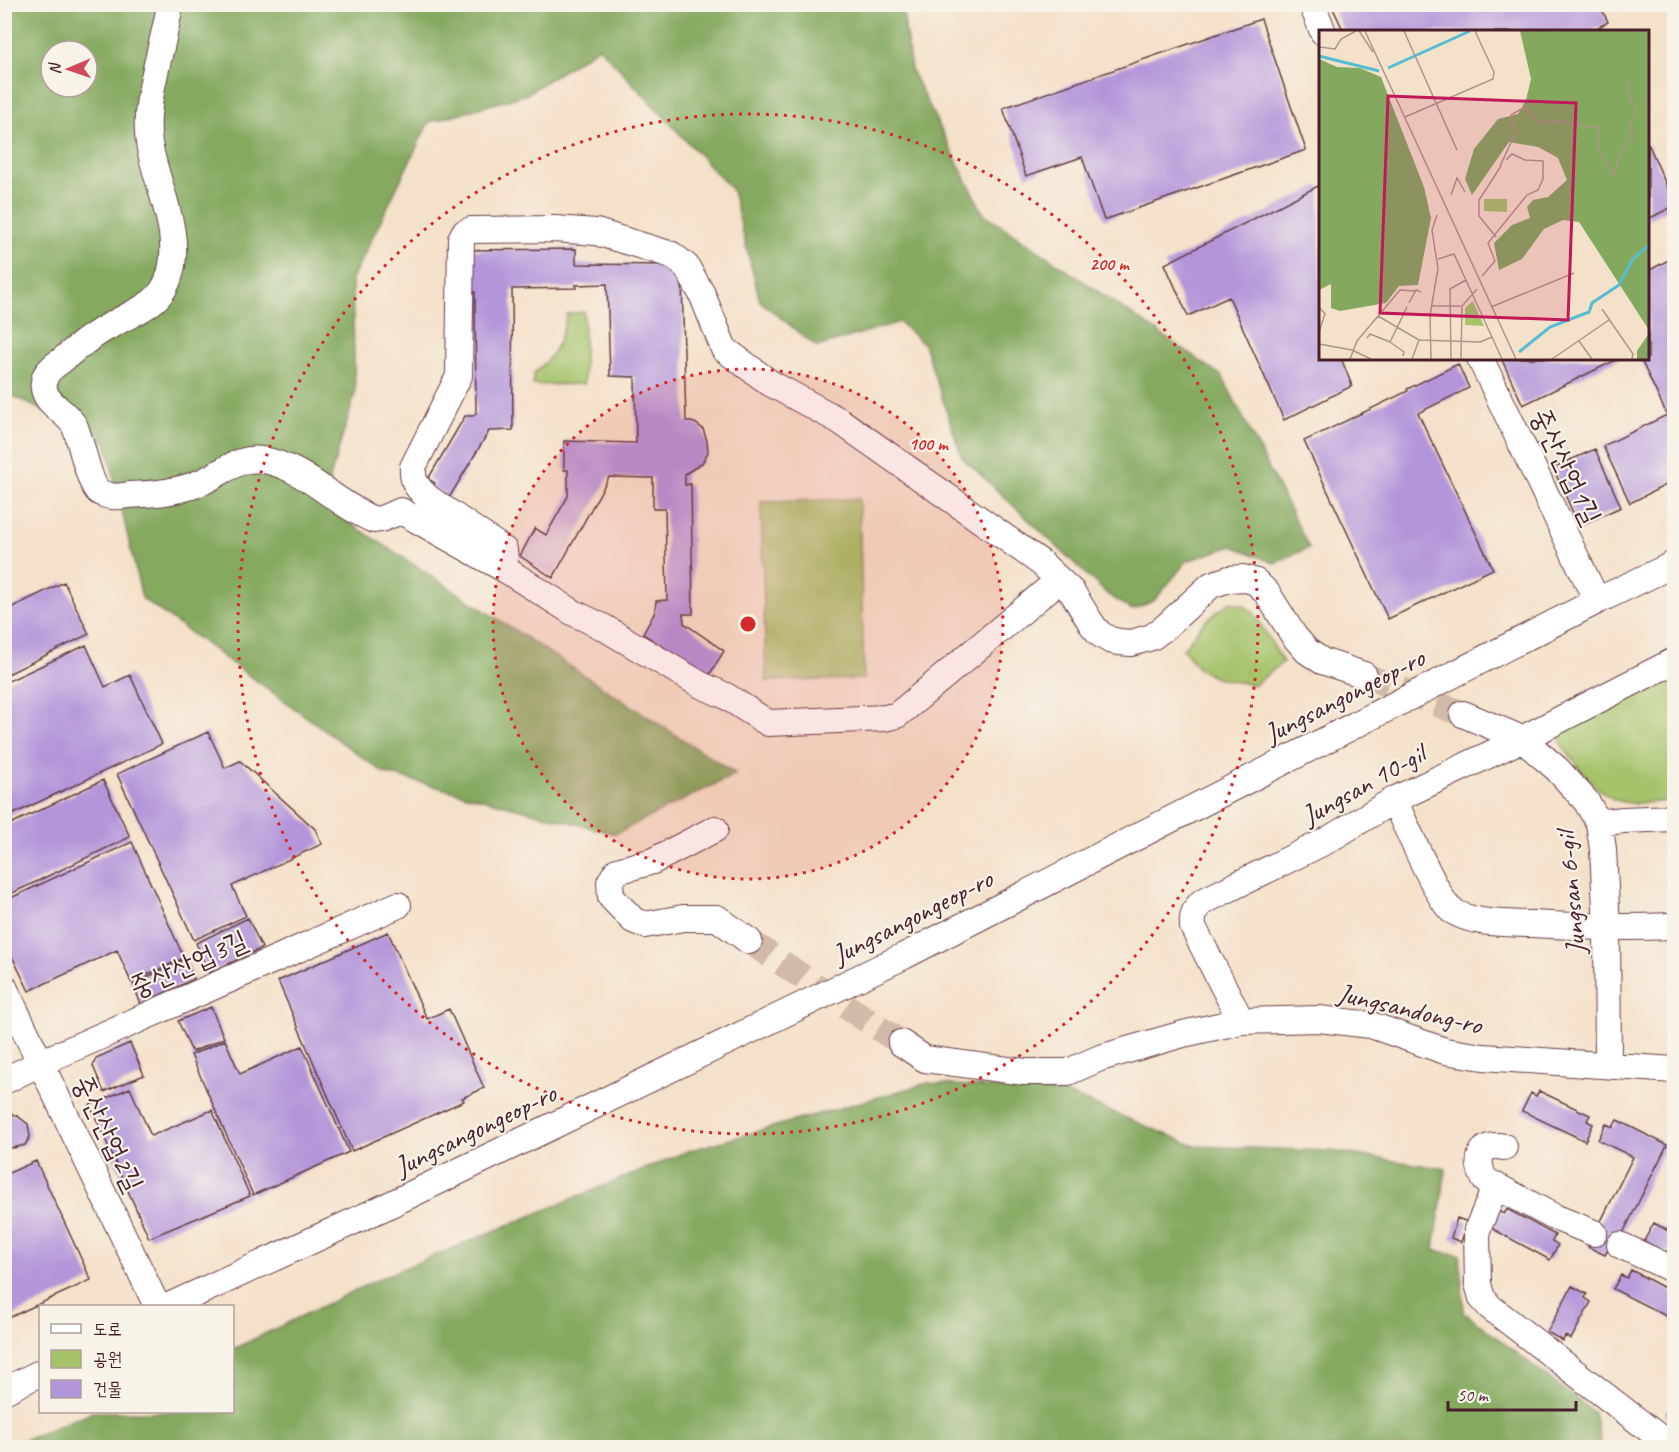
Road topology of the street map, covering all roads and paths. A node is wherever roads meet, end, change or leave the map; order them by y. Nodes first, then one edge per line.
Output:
1 (170, 4) edge
2 (1312, 4) edge
3 (1322, 30) edge
4 (1481, 360) edge
5 (1674, 564) edge
6 (506, 570) junction
7 (1059, 580) junction
8 (1597, 601) junction
9 (1674, 661) edge
10 (1364, 675) tunnel mouth
11 (1463, 714) tunnel mouth
12 (1522, 739) junction
13 (1394, 800) junction
14 (1674, 818) edge
15 (1599, 823) junction
16 (715, 829) dead end
17 (398, 905) dead end
18 (1674, 926) edge
19 (1607, 928) junction
20 (749, 941) tunnel mouth
21 (4, 987) edge
22 (1241, 1021) junction
23 (901, 1043) tunnel mouth
24 (40, 1063) junction
25 (1608, 1064) junction
26 (1674, 1070) edge
27 (4, 1081) edge
28 (1504, 1147) dead end
29 (1496, 1188) junction
30 (1594, 1233) dead end
31 (1620, 1245) dead end
32 (1674, 1270) edge
33 (157, 1305) edge
34 (171, 1305) edge
35 (39, 1374) edge
36 (4, 1391) edge
37 (1672, 1448) edge

1 - 6 street
2 - 3 street
4 - 8 street, 중산산업1길
5 - 8 street, Jungsangongeop-ro
6 - 7 street
6 - 7 street
7 - 10 street
8 - 34 street, Jungsangongeop-ro
9 - 12 street, Jungsan 10-gil
11 - 12 street, Jungsan 6-gil
12 - 13 street, Jungsan 10-gil
12 - 15 street, Jungsan 6-gil
13 - 19 street
13 - 22 street, Jungsan 10-gil
14 - 15 street
15 - 19 street, Jungsan 6-gil
16 - 20 street
17 - 24 street, 중산산업3길
18 - 19 street
19 - 25 street, Jungsan 6-gil
21 - 24 street, 중산산업2길
22 - 23 street, Jungsandong-ro
22 - 25 street, Jungsandong-ro
24 - 27 street, 중산산업3길
24 - 33 street, 중산산업2길
25 - 26 street, Jungsandong-ro
28 - 29 street
29 - 30 street
29 - 37 street
31 - 32 street
35 - 36 street

